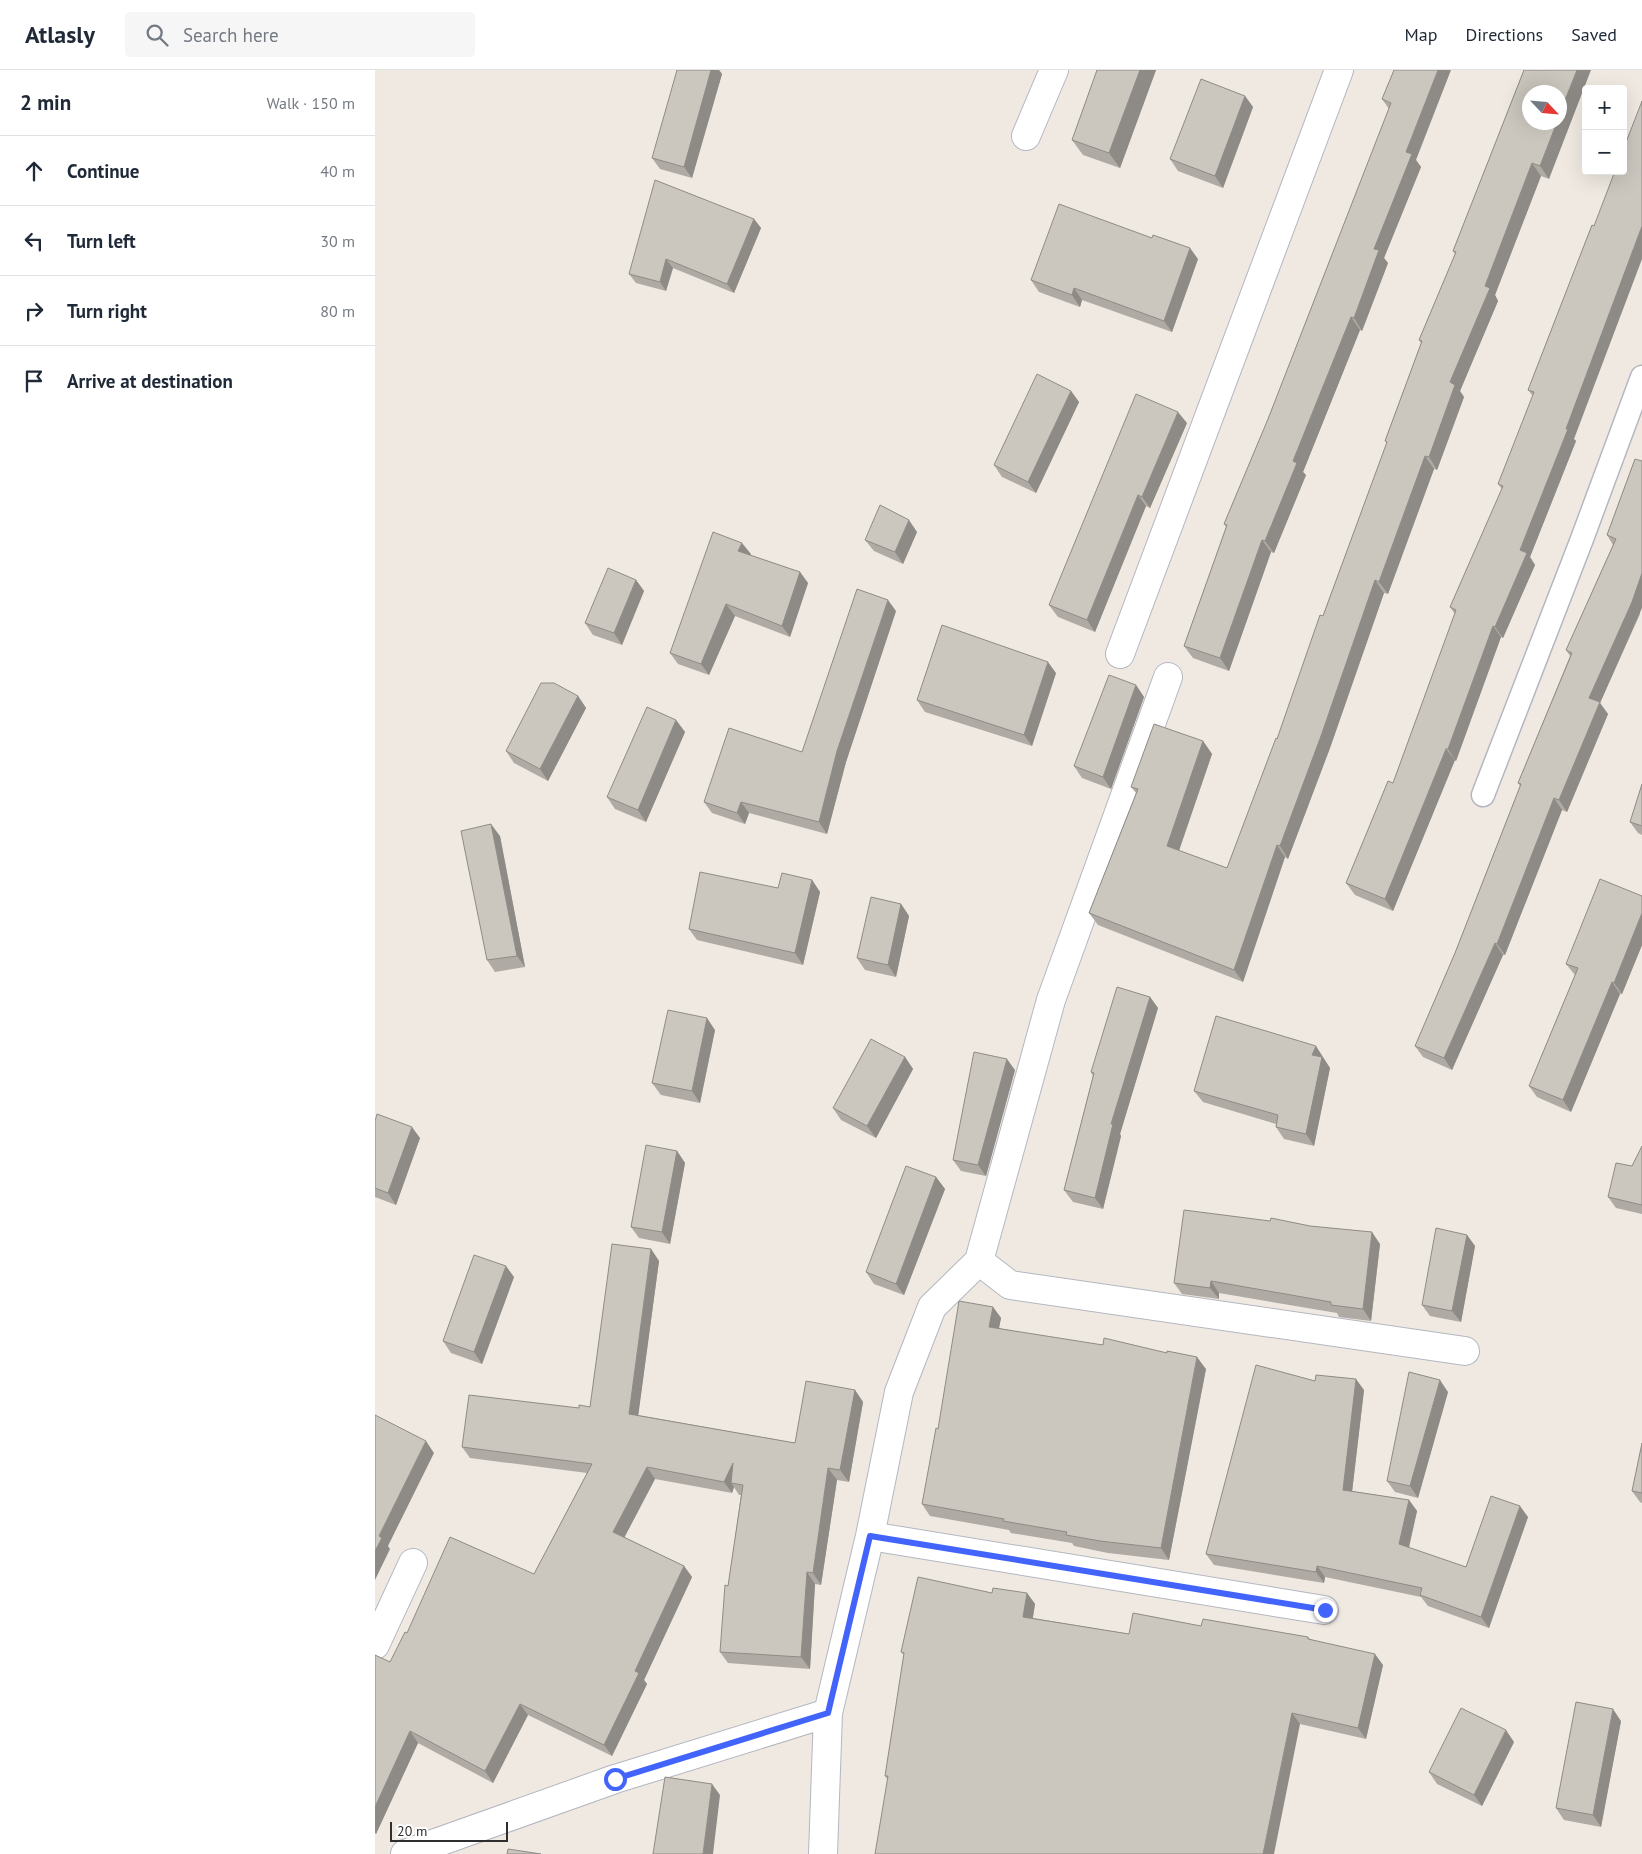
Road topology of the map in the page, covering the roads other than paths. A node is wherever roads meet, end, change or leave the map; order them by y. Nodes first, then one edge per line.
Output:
1 (1054, 70) edge
2 (1339, 70) edge
3 (1026, 136) dead end
4 (1642, 377) edge
5 (1119, 654) dead end
6 (1168, 677) dead end
7 (1483, 795) dead end
8 (979, 1261) junction
9 (1465, 1351) dead end
10 (870, 1536) junction
11 (413, 1563) dead end
12 (1325, 1610) dead end
13 (375, 1644) edge
14 (828, 1713) junction
15 (405, 1854) edge
16 (823, 1854) edge

1 - 3 street
2 - 5 street
4 - 7 lane
6 - 8 street
8 - 9 street
8 - 10 street
10 - 12 street
10 - 14 street
11 - 13 street
14 - 15 street
14 - 16 street

